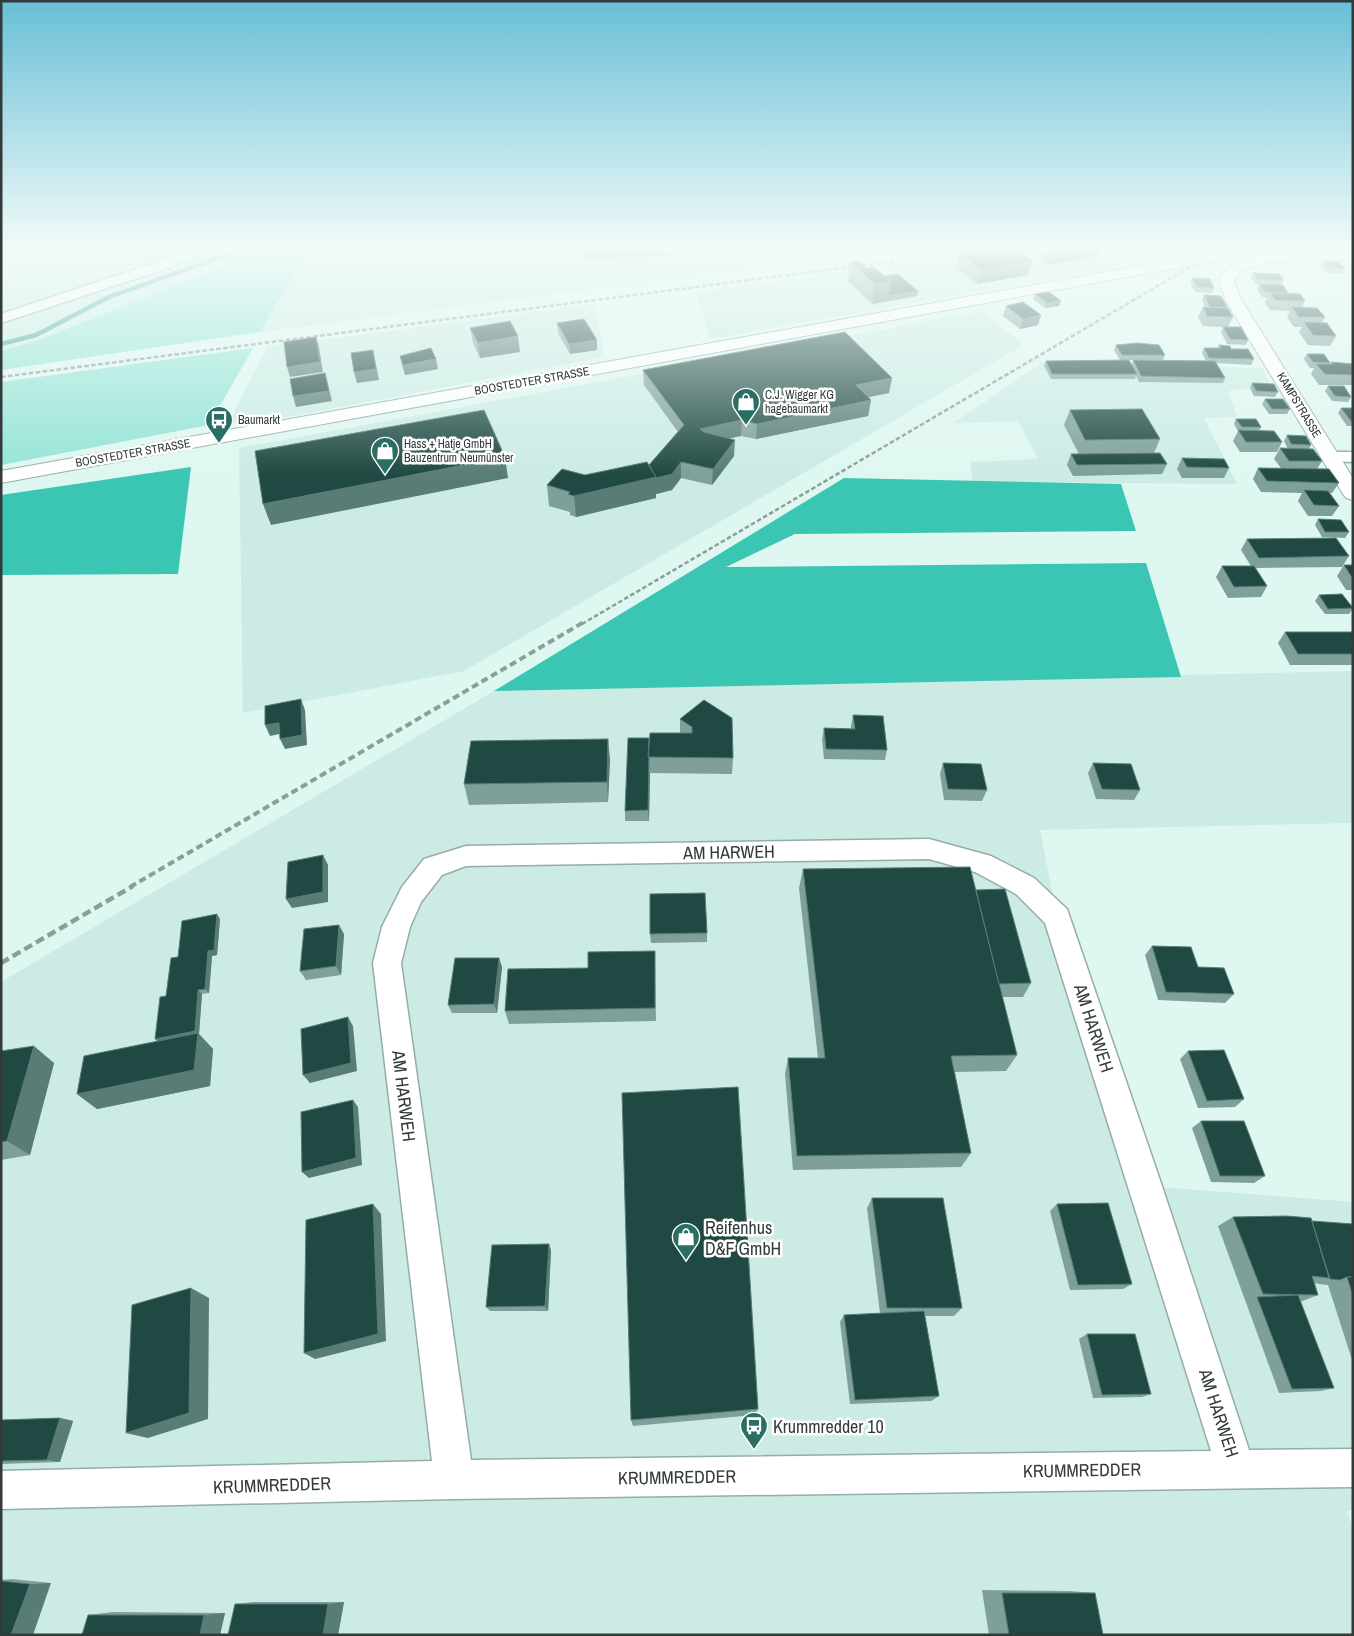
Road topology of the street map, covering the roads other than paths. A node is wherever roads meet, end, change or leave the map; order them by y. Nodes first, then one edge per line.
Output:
1 (848, 323) edge
2 (1249, 323) edge
3 (1330, 457) junction
4 (1353, 457) edge
5 (1, 477) edge
6 (1353, 494) edge
7 (1236, 1468) junction
8 (1353, 1468) edge
9 (454, 1480) junction
10 (1, 1490) edge

1 - 5 street, BOOSTEDTER STRASSE
2 - 3 street, KAMPSTRASSE
3 - 4 street
3 - 6 street, KAMPSTRASSE
7 - 8 street, KRUMMREDDER
7 - 9 street, KRUMMREDDER
7 - 9 street, AM HARWEH
9 - 10 street, KRUMMREDDER

